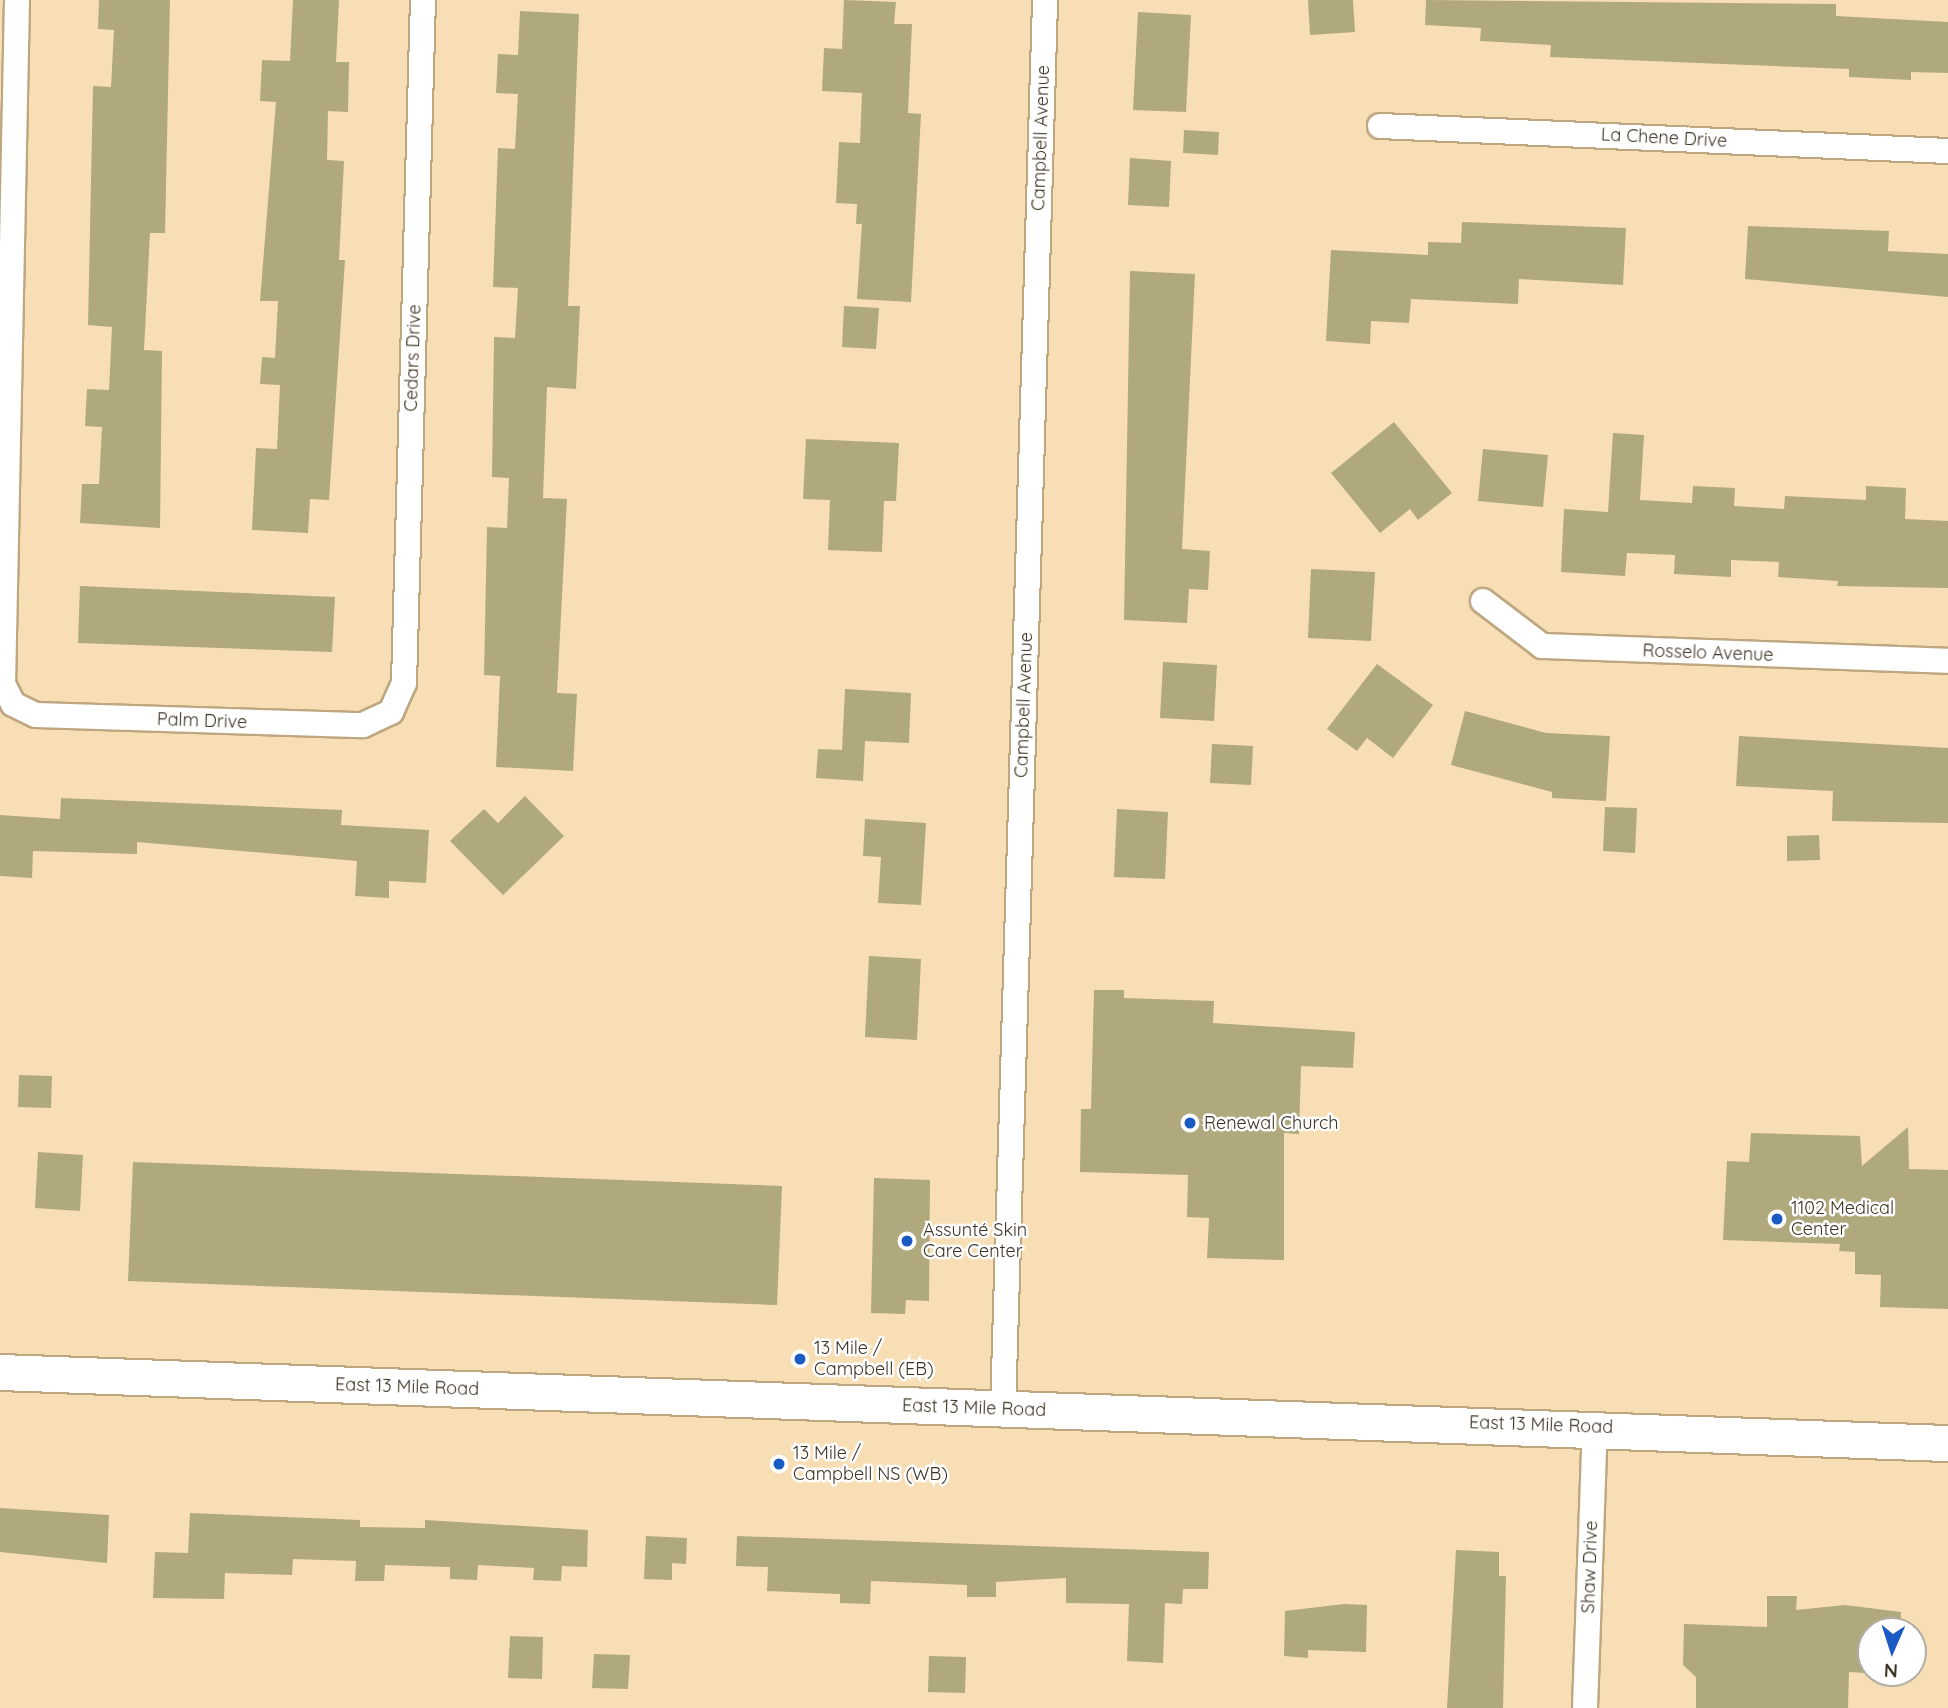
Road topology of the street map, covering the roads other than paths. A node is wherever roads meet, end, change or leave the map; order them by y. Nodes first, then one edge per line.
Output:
1 (17, 0) edge
2 (423, 0) edge
3 (1045, 0) edge
4 (1380, 125) dead end
5 (1948, 151) edge
6 (1483, 601) dead end
7 (1948, 661) edge
8 (391, 712) joint
9 (0, 1372) edge
10 (1003, 1409) junction
11 (1595, 1427) junction
12 (1948, 1443) edge
13 (1585, 1708) edge

1 - 8 street, Palm Drive
2 - 8 street, Cedars Drive
3 - 10 street, Campbell Avenue
4 - 5 street, La Chene Drive
6 - 7 street, Rosselo Avenue
9 - 10 main road, East 13 Mile Road
10 - 11 main road, East 13 Mile Road
11 - 12 main road, East 13 Mile Road
11 - 13 street, Shaw Drive

